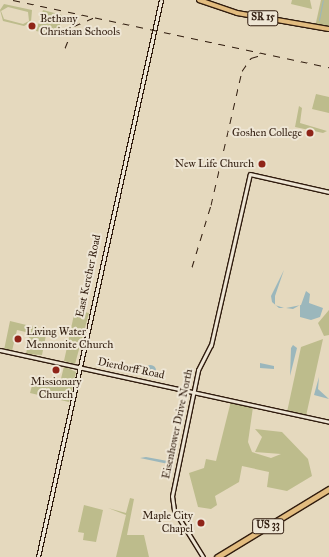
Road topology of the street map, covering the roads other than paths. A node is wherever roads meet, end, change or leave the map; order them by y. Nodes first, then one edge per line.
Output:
1 (161, 0) edge
2 (199, 0) edge
3 (329, 29) edge
4 (329, 192) edge
5 (0, 350) edge
6 (79, 367) junction
7 (193, 392) junction
8 (329, 422) edge
9 (329, 489) edge
10 (38, 557) edge
11 (203, 557) edge
12 (217, 557) edge

1 - 6 street, East Kercher Road
2 - 3 main road, SR 15
4 - 7 street, Eisenhower Drive North
5 - 6 street, Dierdorff Road
6 - 7 street, Dierdorff Road
6 - 10 street, East Kercher Road
7 - 8 street, Dierdorff Road
7 - 11 street, Eisenhower Drive North
9 - 12 highway, US 33

